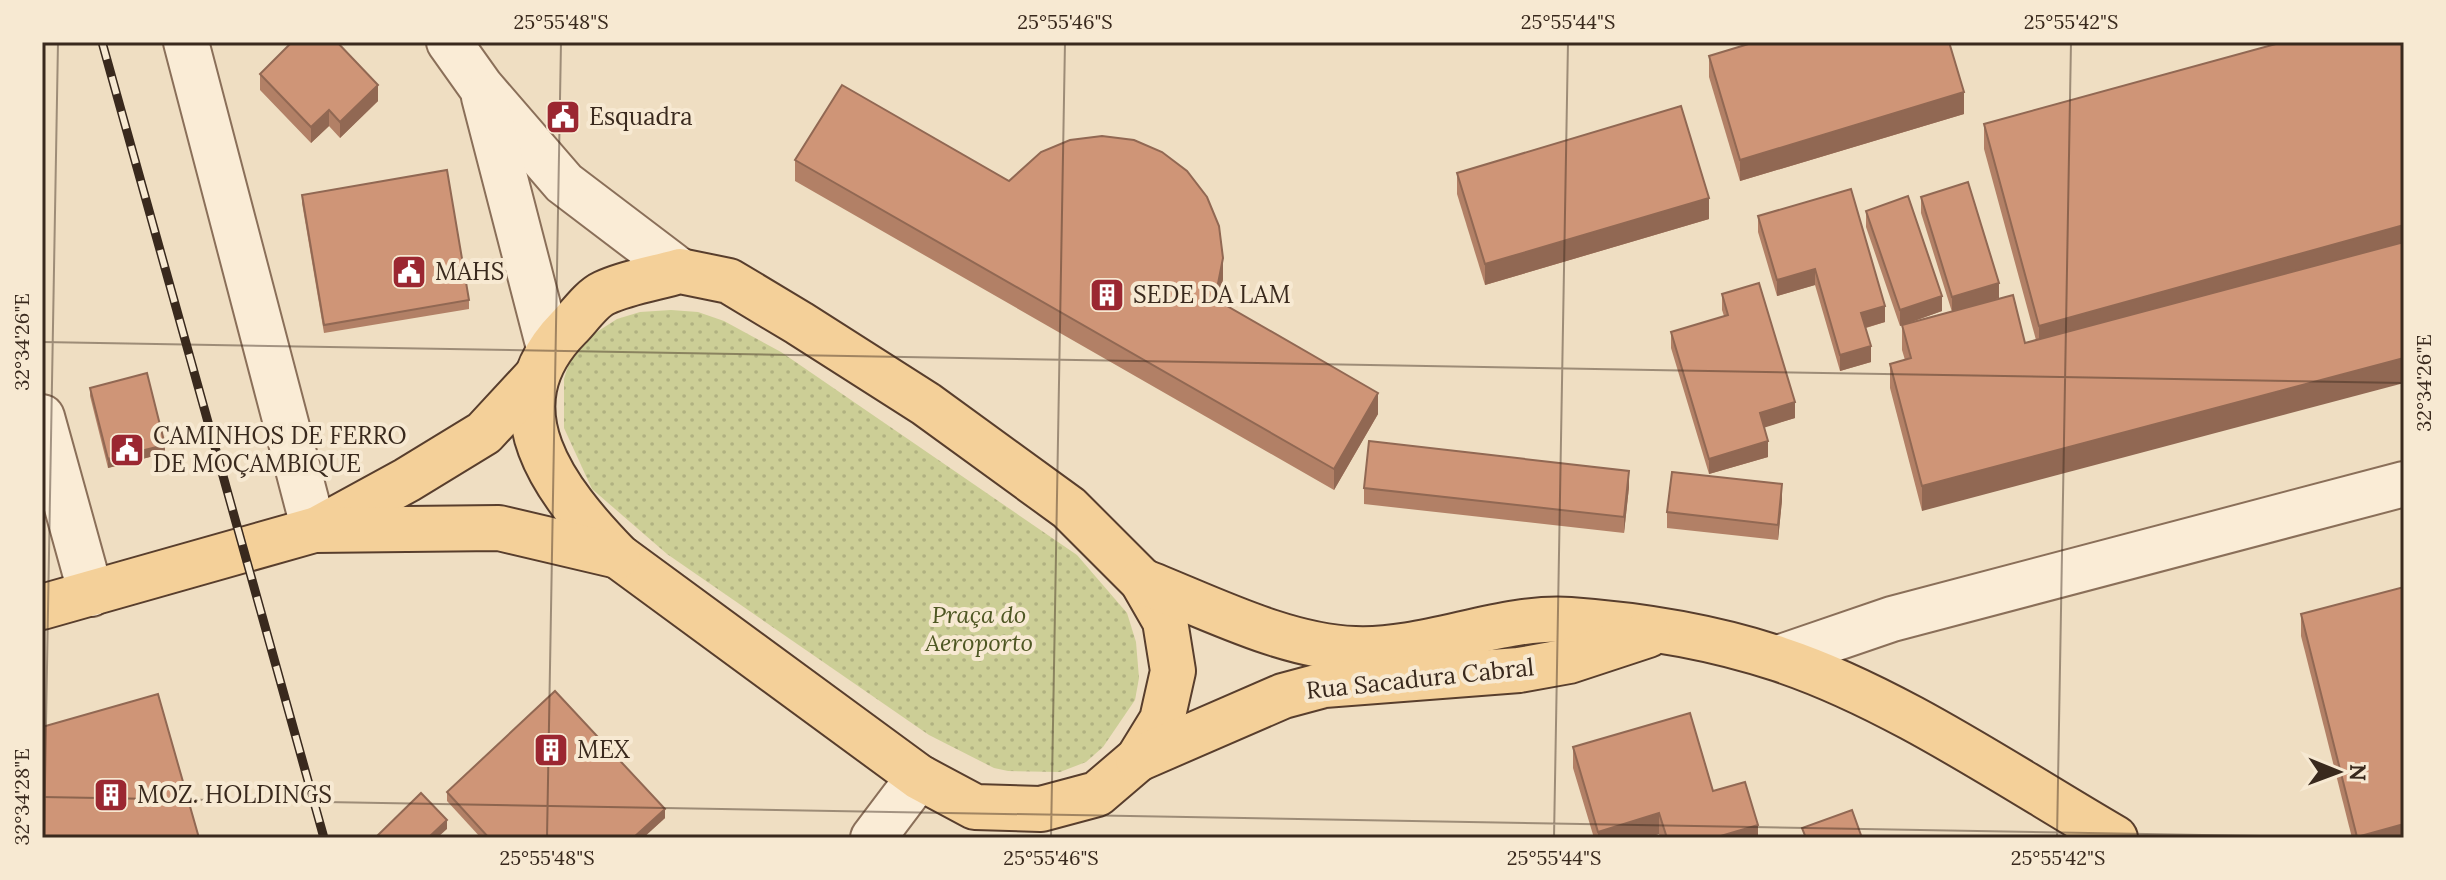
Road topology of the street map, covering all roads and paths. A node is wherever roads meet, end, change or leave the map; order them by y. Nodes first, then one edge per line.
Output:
1 (186, 42) edge
2 (449, 42) edge
3 (481, 87) junction
4 (680, 271) junction
5 (541, 363) junction
6 (42, 417) edge
7 (2404, 484) edge
8 (314, 530) junction
9 (618, 556) junction
10 (1142, 581) junction
11 (91, 594) junction
12 (42, 607) edge
13 (1662, 631) junction
14 (1778, 658) junction
15 (1138, 759) junction
16 (919, 777) junction
17 (873, 838) edge
18 (2115, 838) edge

1 - 8 street
2 - 3 street
3 - 4 street
3 - 5 street
4 - 5 main road
4 - 10 main road
5 - 8 main road
5 - 9 main road
6 - 11 street
7 - 14 street
8 - 9 main road
8 - 11 main road
9 - 16 main road
10 - 13 main road, Rua Sacadura Cabral
10 - 15 main road
11 - 12 main road
13 - 14 main road, Rua Sacadura Cabral
13 - 15 main road, Rua Sacadura Cabral
14 - 18 main road, Rua Sacadura Cabral
15 - 16 main road
16 - 17 street

